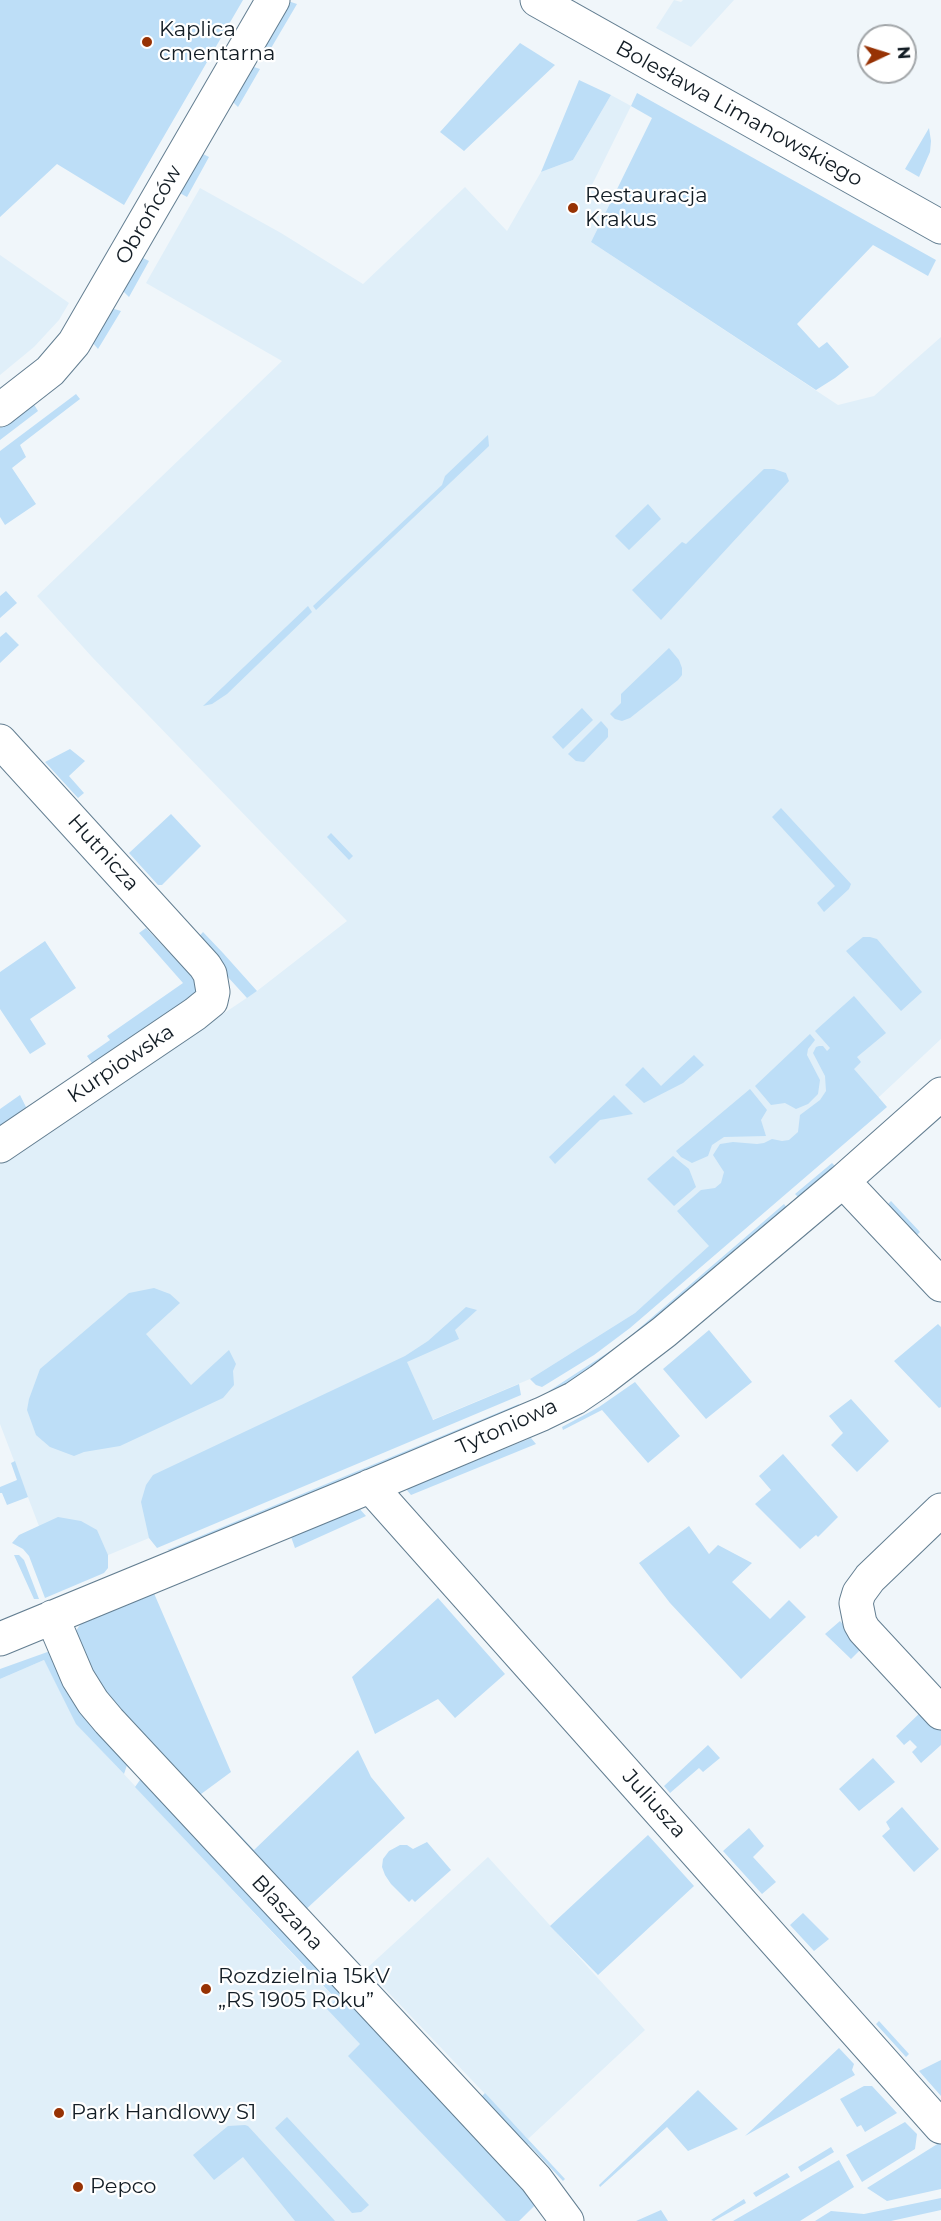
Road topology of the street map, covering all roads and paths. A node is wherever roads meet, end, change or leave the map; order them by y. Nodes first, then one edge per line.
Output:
1 (273, 0) edge
2 (537, 0) edge
3 (941, 227) edge
4 (0, 410) edge
5 (0, 741) edge
6 (205, 966) joint
7 (941, 1094) edge
8 (0, 1146) edge
9 (843, 1181) junction
10 (941, 1285) edge
11 (370, 1486) junction
12 (941, 1510) edge
13 (52, 1617) junction
14 (0, 1640) edge
15 (941, 1713) edge
16 (939, 2125) edge
17 (567, 2221) edge

1 - 4 street, Obrońców
2 - 3 street, Bolesława Limanowskiego
5 - 6 street, Hutnicza
6 - 8 street, Kurpiowska
7 - 9 street, Tytoniowa
9 - 10 street
9 - 11 street, Tytoniowa
11 - 13 street, Tytoniowa
11 - 16 street, Juliusza
12 - 15 street
13 - 14 street, Tytoniowa
13 - 17 street, Blaszana

